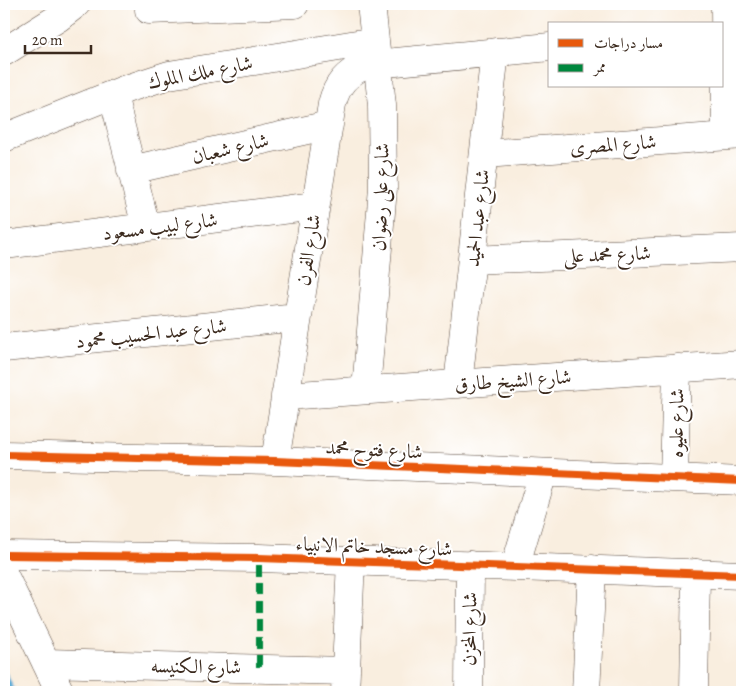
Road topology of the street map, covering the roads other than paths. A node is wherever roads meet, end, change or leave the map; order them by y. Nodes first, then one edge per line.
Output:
1 (76, 4) edge
2 (296, 4) edge
3 (371, 4) edge
4 (149, 10) dead end
5 (729, 23) edge
6 (548, 47) edge
7 (4, 52) edge
8 (377, 52) junction
9 (495, 52) junction
10 (113, 95) junction
11 (328, 126) junction
12 (734, 136) edge
13 (4, 138) edge
14 (484, 154) junction
15 (131, 170) junction
16 (316, 206) junction
17 (146, 228) junction
18 (4, 245) edge
19 (742, 248) edge
20 (472, 260) junction
21 (297, 317) junction
22 (4, 348) edge
23 (742, 364) edge
24 (677, 368) junction
25 (458, 384) junction
26 (366, 390) junction
27 (285, 396) junction
28 (4, 455) edge
29 (274, 461) junction
30 (543, 473) junction
31 (674, 478) junction
32 (742, 480) edge
33 (4, 554) edge
34 (351, 561) junction
35 (470, 565) junction
36 (514, 567) junction
37 (592, 569) junction
38 (696, 573) junction
39 (742, 574) edge
40 (4, 575) edge
41 (46, 663) junction
42 (346, 681) edge
43 (60, 692) edge
44 (469, 692) edge
45 (586, 692) edge
46 (694, 692) edge

1 - 7 street
2 - 4 street
3 - 8 street, شارع على رضوان
5 - 12 street
6 - 9 street
8 - 9 street
8 - 10 street, شارع ملك الملوك
8 - 11 street, شارع الفرن
8 - 26 street, شارع على رضوان
9 - 14 street, شارع عبد الحميد
10 - 13 street, شارع ملك الملوك
10 - 15 street
11 - 15 street, شارع شعبان
11 - 16 street, شارع الفرن
12 - 14 street, شارع المصرى
14 - 20 street, شارع عبد الحميد
15 - 17 street
16 - 17 street, شارع لبيب مسعود
16 - 21 street, شارع الفرن
17 - 18 street, شارع لبيب مسعود
19 - 20 street, شارع محمد على
20 - 25 street, شارع عبد الحميد
21 - 22 street, شارع عبد الحسيب محمود
21 - 27 street, شارع الفرن
23 - 24 street, شارع الشيخ طارق
24 - 25 street, شارع الشيخ طارق
24 - 31 street, شارع عليوه
25 - 26 street, شارع الشيخ طارق
26 - 27 street, شارع الشيخ طارق
27 - 29 street, شارع الفرن
28 - 29 street, شارع فتوح محمد
29 - 30 street, شارع فتوح محمد
30 - 31 street, شارع فتوح محمد
30 - 36 street
31 - 32 street, شارع فتوح محمد
33 - 34 street, شارع مسجد خاتم الانبياء
34 - 35 street, شارع مسجد خاتم الانبياء
34 - 42 street
35 - 36 street, شارع مسجد خاتم الانبياء
35 - 44 street, شارع المخزن
36 - 37 street, شارع مسجد خاتم الانبياء
37 - 38 street, شارع مسجد خاتم الانبياء
37 - 45 street
38 - 39 street, شارع مسجد خاتم الانبياء
38 - 46 street
40 - 41 street
41 - 42 street, شارع الكنيسه
41 - 43 street

